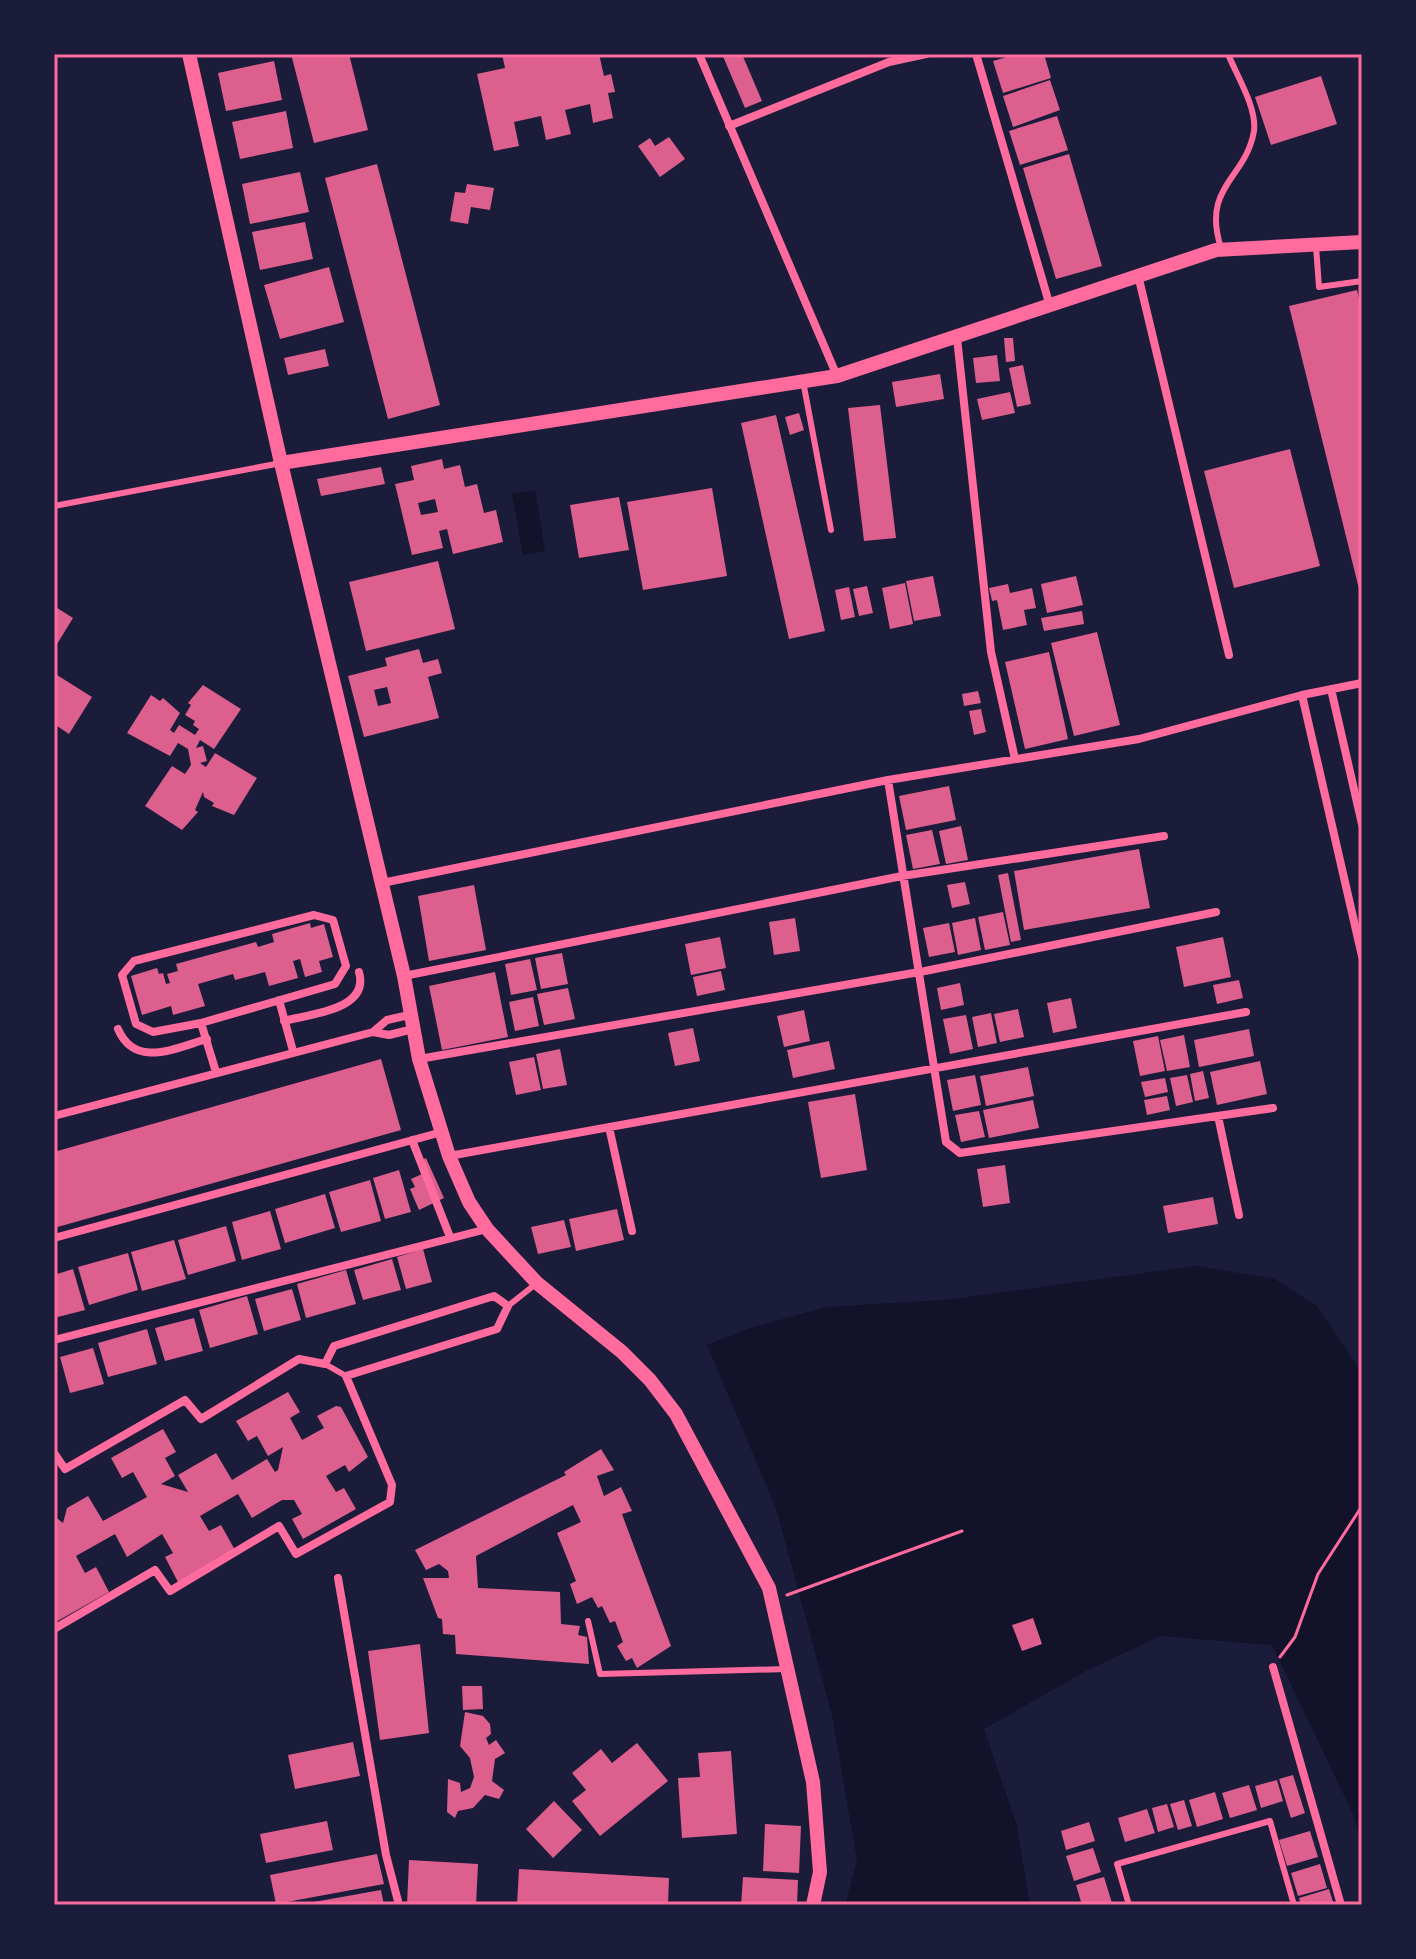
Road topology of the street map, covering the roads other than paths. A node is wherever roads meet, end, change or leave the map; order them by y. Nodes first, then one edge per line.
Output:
1 (189, 54) edge
2 (699, 54) edge
3 (926, 54) edge
4 (976, 54) edge
5 (1228, 54) edge
6 (729, 126) junction
7 (1362, 242) edge
8 (1315, 243) junction
9 (1222, 250) junction
10 (1138, 274) junction
11 (1362, 281) edge
12 (1050, 306) junction
13 (957, 338) junction
14 (837, 376) junction
15 (803, 381) junction
16 (281, 463) junction
17 (54, 506) edge
18 (831, 530) dead end
19 (1229, 655) dead end
20 (1362, 683) edge
21 (1331, 689) junction
22 (1302, 695) junction
23 (1015, 759) junction
24 (888, 780) junction
25 (1362, 824) edge
26 (1164, 836) dead end
27 (902, 876) junction
28 (382, 883) junction
29 (1216, 912) dead end
30 (1362, 956) edge
31 (918, 970) junction
32 (359, 972) dead end
33 (404, 976) junction
34 (279, 1000) junction
35 (1246, 1012) dead end
36 (284, 1021) junction
37 (411, 1022) junction
38 (201, 1023) junction
39 (118, 1029) dead end
40 (373, 1032) junction
41 (207, 1039) junction
42 (293, 1051) junction
43 (419, 1059) junction
44 (934, 1067) junction
45 (216, 1072) junction
46 (1273, 1108) dead end
47 (54, 1116) edge
48 (1218, 1116) junction
49 (609, 1127) junction
50 (442, 1132) junction
51 (412, 1140) junction
52 (449, 1156) junction
53 (1239, 1215) dead end
54 (487, 1229) junction
55 (632, 1231) dead end
56 (450, 1237) junction
57 (54, 1238) edge
58 (537, 1283) junction
59 (508, 1306) junction
60 (54, 1340) edge
61 (325, 1364) junction
62 (346, 1376) junction
63 (54, 1453) edge
64 (338, 1578) dead end
65 (588, 1621) dead end
66 (54, 1629) edge
67 (1273, 1667) road end
68 (787, 1669) junction
69 (399, 1905) edge
70 (813, 1905) edge
71 (1129, 1905) edge
72 (1294, 1905) edge
73 (1341, 1905) edge

1 - 16 street
2 - 6 street
3 - 6 street
4 - 12 street
5 - 9 lane
6 - 14 street
7 - 8 street
8 - 9 street
8 - 11 lane
9 - 10 street
10 - 12 street
10 - 19 street
12 - 13 street
13 - 14 street
13 - 23 street
14 - 15 street
15 - 16 street
15 - 18 lane
16 - 17 lane
16 - 28 street
20 - 21 street
21 - 22 street
21 - 25 street
22 - 23 street
22 - 30 street
23 - 24 street
24 - 27 street
24 - 28 street
26 - 27 street
27 - 31 street
27 - 33 street
28 - 33 street
29 - 31 street
31 - 43 street
31 - 44 street
32 - 36 street
33 - 37 street
34 - 36 street
34 - 38 street
34 - 38 street
35 - 44 street
36 - 42 street
37 - 40 street
37 - 40 street
37 - 43 street
38 - 41 street
39 - 41 street
40 - 42 street
41 - 45 street
42 - 45 street
43 - 50 street
44 - 48 street
44 - 49 street
45 - 47 street
46 - 48 street
48 - 53 street
49 - 52 street
49 - 55 street
50 - 51 street
50 - 52 street
51 - 56 street
51 - 57 street
52 - 54 street
54 - 56 street
54 - 58 street
56 - 60 street
58 - 59 lane
58 - 68 street
59 - 61 street
59 - 62 street
61 - 62 lane
61 - 63 street
62 - 66 street
64 - 69 street
65 - 68 lane
67 - 73 street
68 - 70 street
71 - 72 lane

